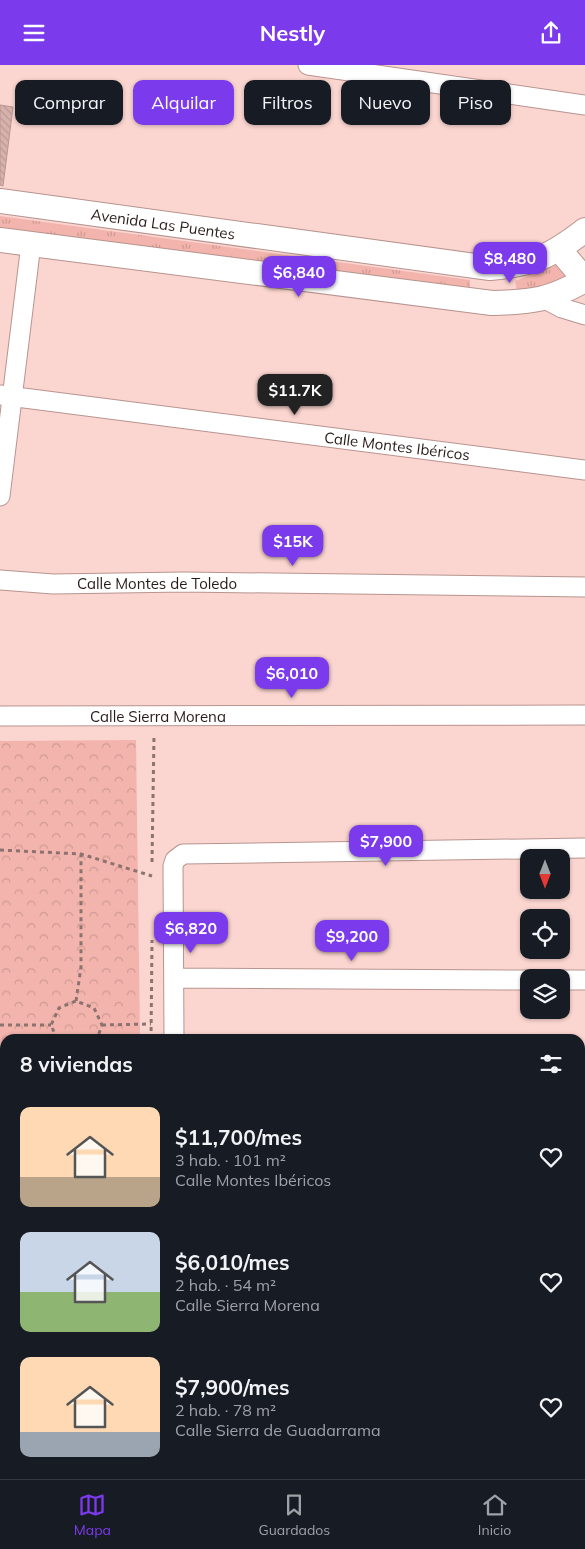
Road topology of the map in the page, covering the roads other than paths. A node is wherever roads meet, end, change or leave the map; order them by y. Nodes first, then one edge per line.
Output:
1 (308, 65) edge
2 (585, 105) edge
3 (0, 201) edge
4 (585, 230) edge
5 (0, 240) edge
6 (31, 244) junction
7 (559, 249) junction
8 (490, 268) junction
9 (585, 280) edge
10 (545, 299) junction
11 (492, 303) junction
12 (585, 315) edge
13 (7, 396) edge
14 (585, 470) edge
15 (0, 496) edge
16 (0, 579) edge
17 (585, 587) edge
18 (585, 715) edge
19 (0, 716) edge
20 (585, 848) edge
21 (174, 978) junction
22 (520, 980) edge
23 (570, 980) edge
24 (585, 980) edge
25 (174, 1034) edge

1 - 2 street
3 - 8 street, Avenida Las Puentes
4 - 7 street, Avenida Las Puentes
5 - 6 street
6 - 11 street
6 - 13 street
7 - 8 street, Avenida Las Puentes
7 - 9 street
8 - 11 street
9 - 10 street
10 - 11 street
10 - 12 street
13 - 14 street, Calle Montes Ibéricos
13 - 15 street
16 - 17 street, Calle Montes de Toledo
18 - 19 street, Calle Sierra Morena
20 - 21 street
21 - 22 street
21 - 25 street
23 - 24 street

